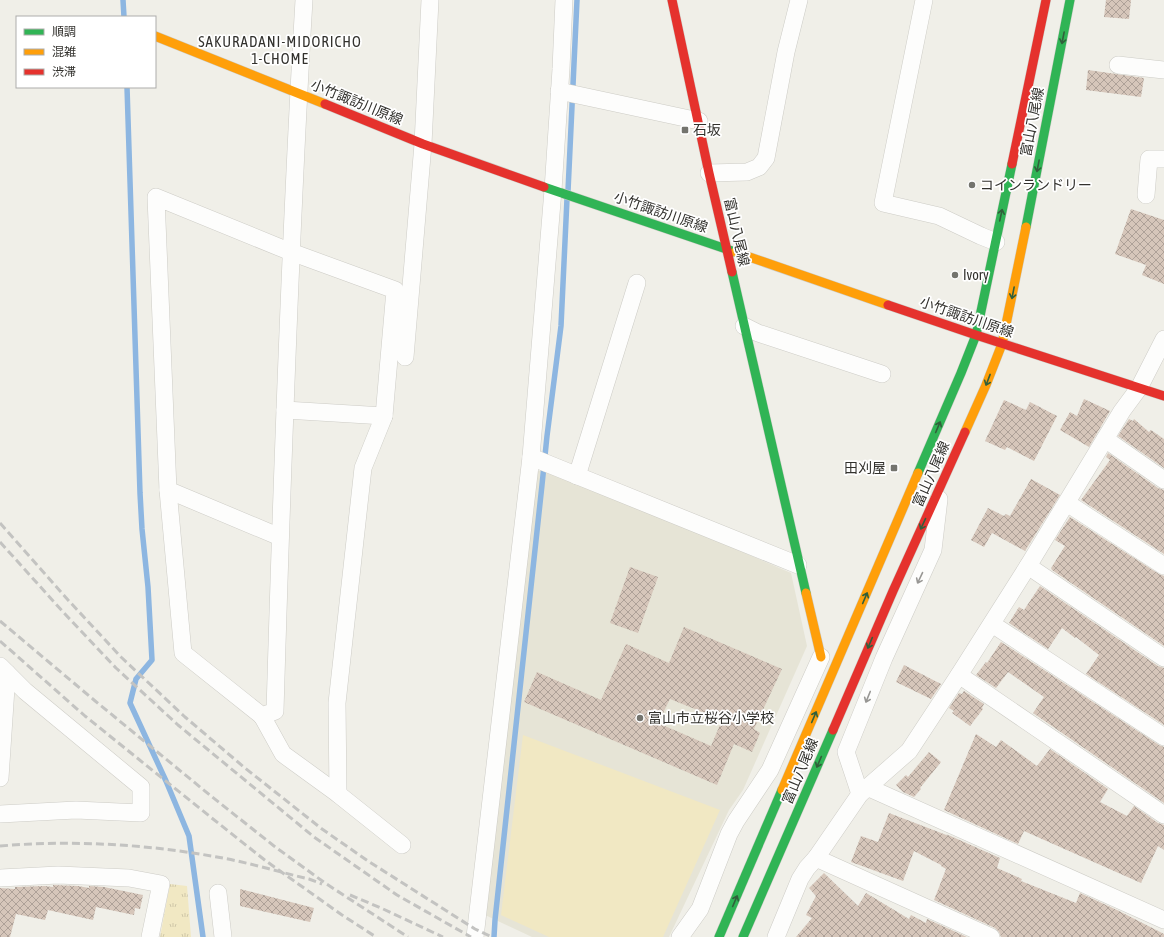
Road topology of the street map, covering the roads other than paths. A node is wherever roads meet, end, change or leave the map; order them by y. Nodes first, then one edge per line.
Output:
1 (304, 0) edge
2 (430, 0) edge
3 (564, 0) edge
4 (672, 0) edge
5 (799, 0) edge
6 (924, 0) edge
7 (1046, 0) edge
8 (1070, 0) edge
9 (156, 36) edge
10 (1118, 65) dead end
11 (1164, 70) edge
12 (560, 91) junction
13 (299, 94) junction
14 (699, 121) junction
15 (422, 144) junction
16 (1164, 159) edge
17 (709, 174) junction
18 (553, 190) junction
19 (1146, 196) dead end
20 (996, 242) junction
21 (727, 250) junction
22 (291, 252) junction
23 (638, 283) dead end
24 (744, 326) junction
25 (976, 335) junction
26 (1002, 344) junction
27 (1162, 349) edge
28 (405, 357) dead end
29 (882, 374) dead end
30 (1139, 388) junction
31 (1164, 396) edge
32 (285, 410) junction
33 (384, 416) junction
34 (1106, 439) junction
35 (531, 457) junction
36 (577, 476) junction
37 (1164, 480) edge
38 (941, 487) junction
39 (168, 490) junction
40 (1067, 503) junction
41 (280, 537) junction
42 (798, 565) junction
43 (1028, 566) junction
44 (1164, 566) edge
45 (992, 624) junction
46 (821, 657) joint
47 (1164, 658) edge
48 (4, 669) edge
49 (959, 675) junction
50 (262, 716) junction
51 (1164, 737) edge
52 (0, 778) edge
53 (864, 790) junction
54 (338, 794) junction
55 (0, 814) edge
56 (1164, 815) edge
57 (402, 845) dead end
58 (816, 858) junction
59 (0, 878) edge
60 (218, 893) dead end
61 (1164, 920) edge
62 (150, 937) edge
63 (222, 937) edge
64 (475, 937) edge
65 (680, 937) edge
66 (719, 937) edge
67 (743, 937) edge
68 (776, 937) edge
69 (991, 937) edge

1 - 13 street
2 - 15 street
3 - 12 street
4 - 14 main road, 富山八尾線
5 - 17 street
6 - 20 street
20 -> 7 main road, 富山八尾線
8 -> 26 main road, 富山八尾線
9 - 13 main road, 小竹諏訪川原線
10 - 11 street
12 - 14 street
12 - 18 street
13 - 15 main road, 小竹諏訪川原線
13 - 22 street
14 - 17 main road, 富山八尾線
15 - 18 main road, 小竹諏訪川原線
15 - 28 street
16 - 19 street
17 - 21 main road, 富山八尾線
18 - 21 main road, 小竹諏訪川原線
18 - 35 street
20 - 25 main road, 富山八尾線
21 - 24 main road, 富山八尾線
21 - 25 main road, 小竹諏訪川原線
22 - 32 street
22 - 33 street
22 - 39 street
23 - 36 street
24 - 29 street
24 - 42 main road, 富山八尾線
25 - 26 main road, 小竹諏訪川原線
66 -> 25 main road, 富山八尾線
26 - 30 main road, 小竹諏訪川原線
26 -> 38 main road, 富山八尾線
27 - 30 street
30 - 31 main road, 小竹諏訪川原線
30 - 34 street
32 - 33 street
32 - 41 street
33 - 54 street
34 - 37 street
34 - 40 street
35 - 36 street
35 - 64 street
36 - 42 street
38 -> 53 street
38 -> 67 main road, 富山八尾線
39 - 41 street
39 - 50 street
40 - 43 street
40 - 44 street
41 - 50 street
42 - 46 main road, 富山八尾線
43 - 45 street
43 - 47 street
45 - 49 street
45 - 51 street
46 - 65 street
48 - 52 street
48 - 55 street
49 - 53 street
49 - 56 street
50 - 54 street
53 - 58 street
53 - 61 street
54 - 57 street
58 - 68 street
58 - 69 street
59 - 62 street
60 - 63 street

